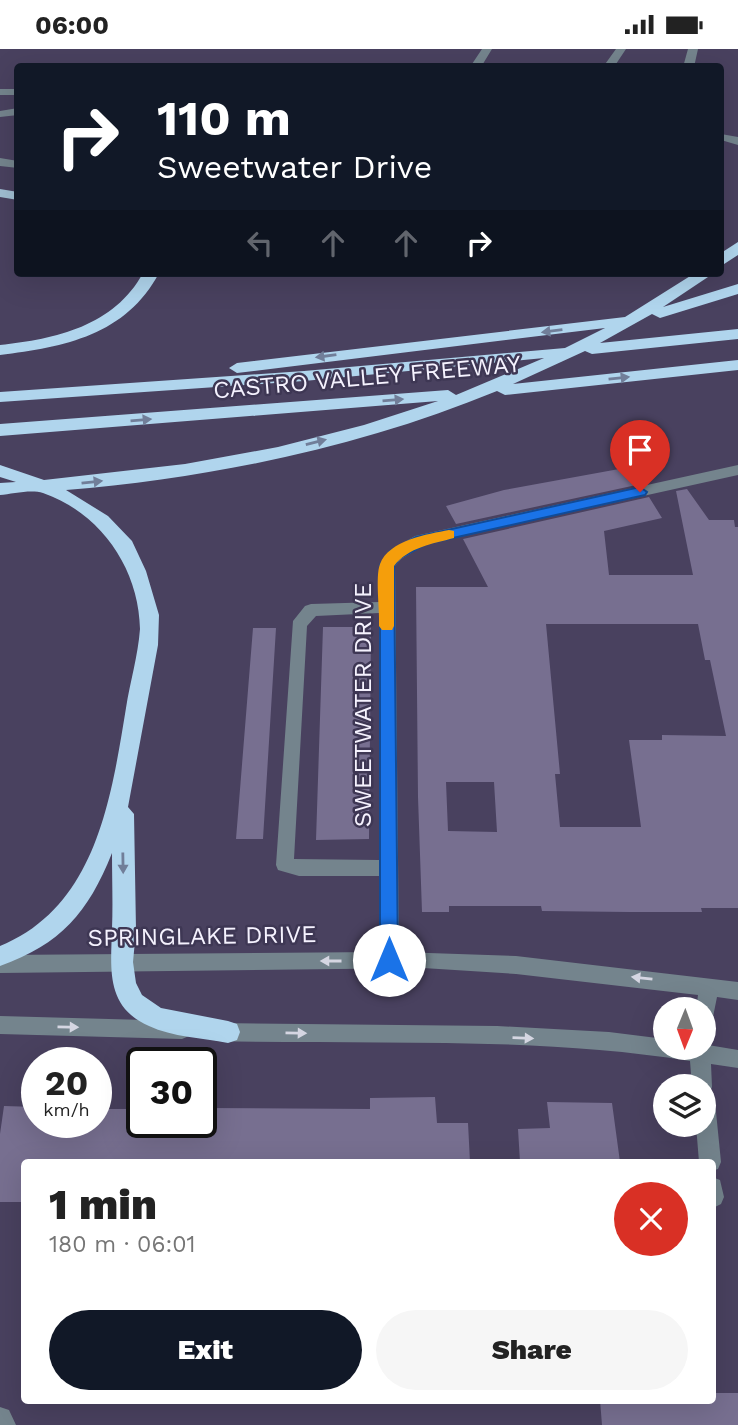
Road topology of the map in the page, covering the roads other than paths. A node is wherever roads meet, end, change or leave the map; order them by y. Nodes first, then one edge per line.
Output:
1 (738, 247) edge
2 (724, 259) edge
3 (149, 277) edge
4 (700, 277) edge
5 (738, 289) edge
6 (738, 334) edge
7 (0, 350) edge
8 (738, 365) edge
9 (33, 395) junction
10 (0, 397) edge
11 (0, 430) edge
12 (738, 470) edge
13 (0, 471) edge
14 (0, 489) edge
15 (387, 607) junction
16 (122, 795) junction
17 (388, 868) junction
18 (0, 956) edge
19 (389, 960) junction
20 (121, 963) junction
21 (0, 964) edge
22 (709, 986) junction
23 (738, 991) edge
24 (707, 997) edge
25 (0, 1025) edge
26 (229, 1032) junction
27 (653, 1046) edge
28 (716, 1054) edge
29 (738, 1059) edge
30 (708, 1137) edge
31 (710, 1159) edge
32 (0, 1419) edge
33 (4, 1425) edge

1 - 2 highway
3 - 7 highway
14 -> 4 highway
5 -> 9 highway
6 - 9 highway, CASTRO VALLEY FREEWAY
11 -> 8 highway, CASTRO VALLEY FREEWAY
9 - 10 highway, CASTRO VALLEY FREEWAY
12 - 15 street, SWEETWATER DRIVE
13 - 16 highway
15 - 17 street, SWEETWATER DRIVE
15 - 17 street
16 - 18 highway
16 -> 20 highway
17 - 19 street, SWEETWATER DRIVE
19 -> 20 street, SPRINGLAKE DRIVE
22 -> 19 street, SPRINGLAKE DRIVE
20 - 21 street, SPRINGLAKE DRIVE
20 - 26 highway
22 - 23 street, SPRINGLAKE DRIVE
22 - 24 street
25 -> 26 street
26 -> 27 street
28 - 29 street
30 - 31 street
32 - 33 street

